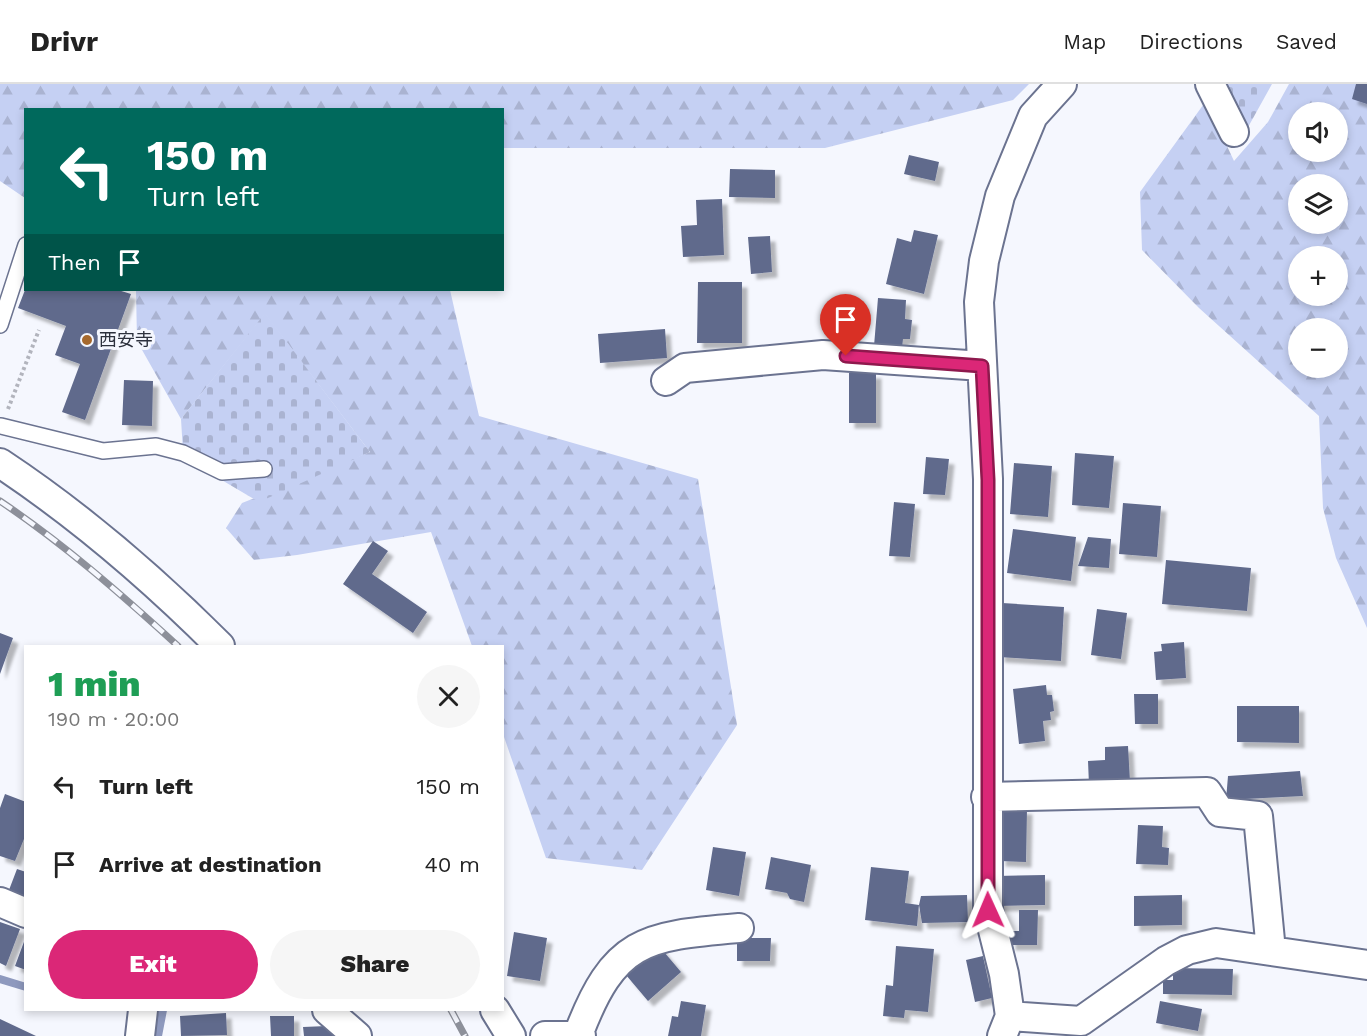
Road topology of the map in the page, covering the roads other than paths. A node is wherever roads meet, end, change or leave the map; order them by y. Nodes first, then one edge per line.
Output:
1 (1062, 84) edge
2 (1210, 84) edge
3 (1234, 132) dead end
4 (24, 251) edge
5 (0, 326) edge
6 (982, 366) junction
7 (666, 381) dead end
8 (0, 427) edge
9 (0, 463) edge
10 (264, 470) dead end
11 (219, 645) edge
12 (986, 797) junction
13 (0, 902) edge
14 (24, 912) edge
15 (739, 928) dead end
16 (1271, 951) junction
17 (1367, 965) edge
18 (143, 1011) edge
19 (328, 1011) edge
20 (496, 1011) edge
21 (1006, 1026) edge
22 (140, 1036) edge
23 (357, 1036) edge
24 (512, 1036) edge
25 (545, 1036) edge
26 (580, 1036) edge

1 - 6 street
2 - 3 street
4 - 5 lane
6 - 7 street
6 - 12 street
8 - 10 lane
9 - 11 street
12 - 16 street
12 - 21 street
13 - 14 street
15 - 26 street
16 - 17 street
16 - 21 street
18 - 22 street
19 - 23 street
20 - 24 street
25 - 26 street

